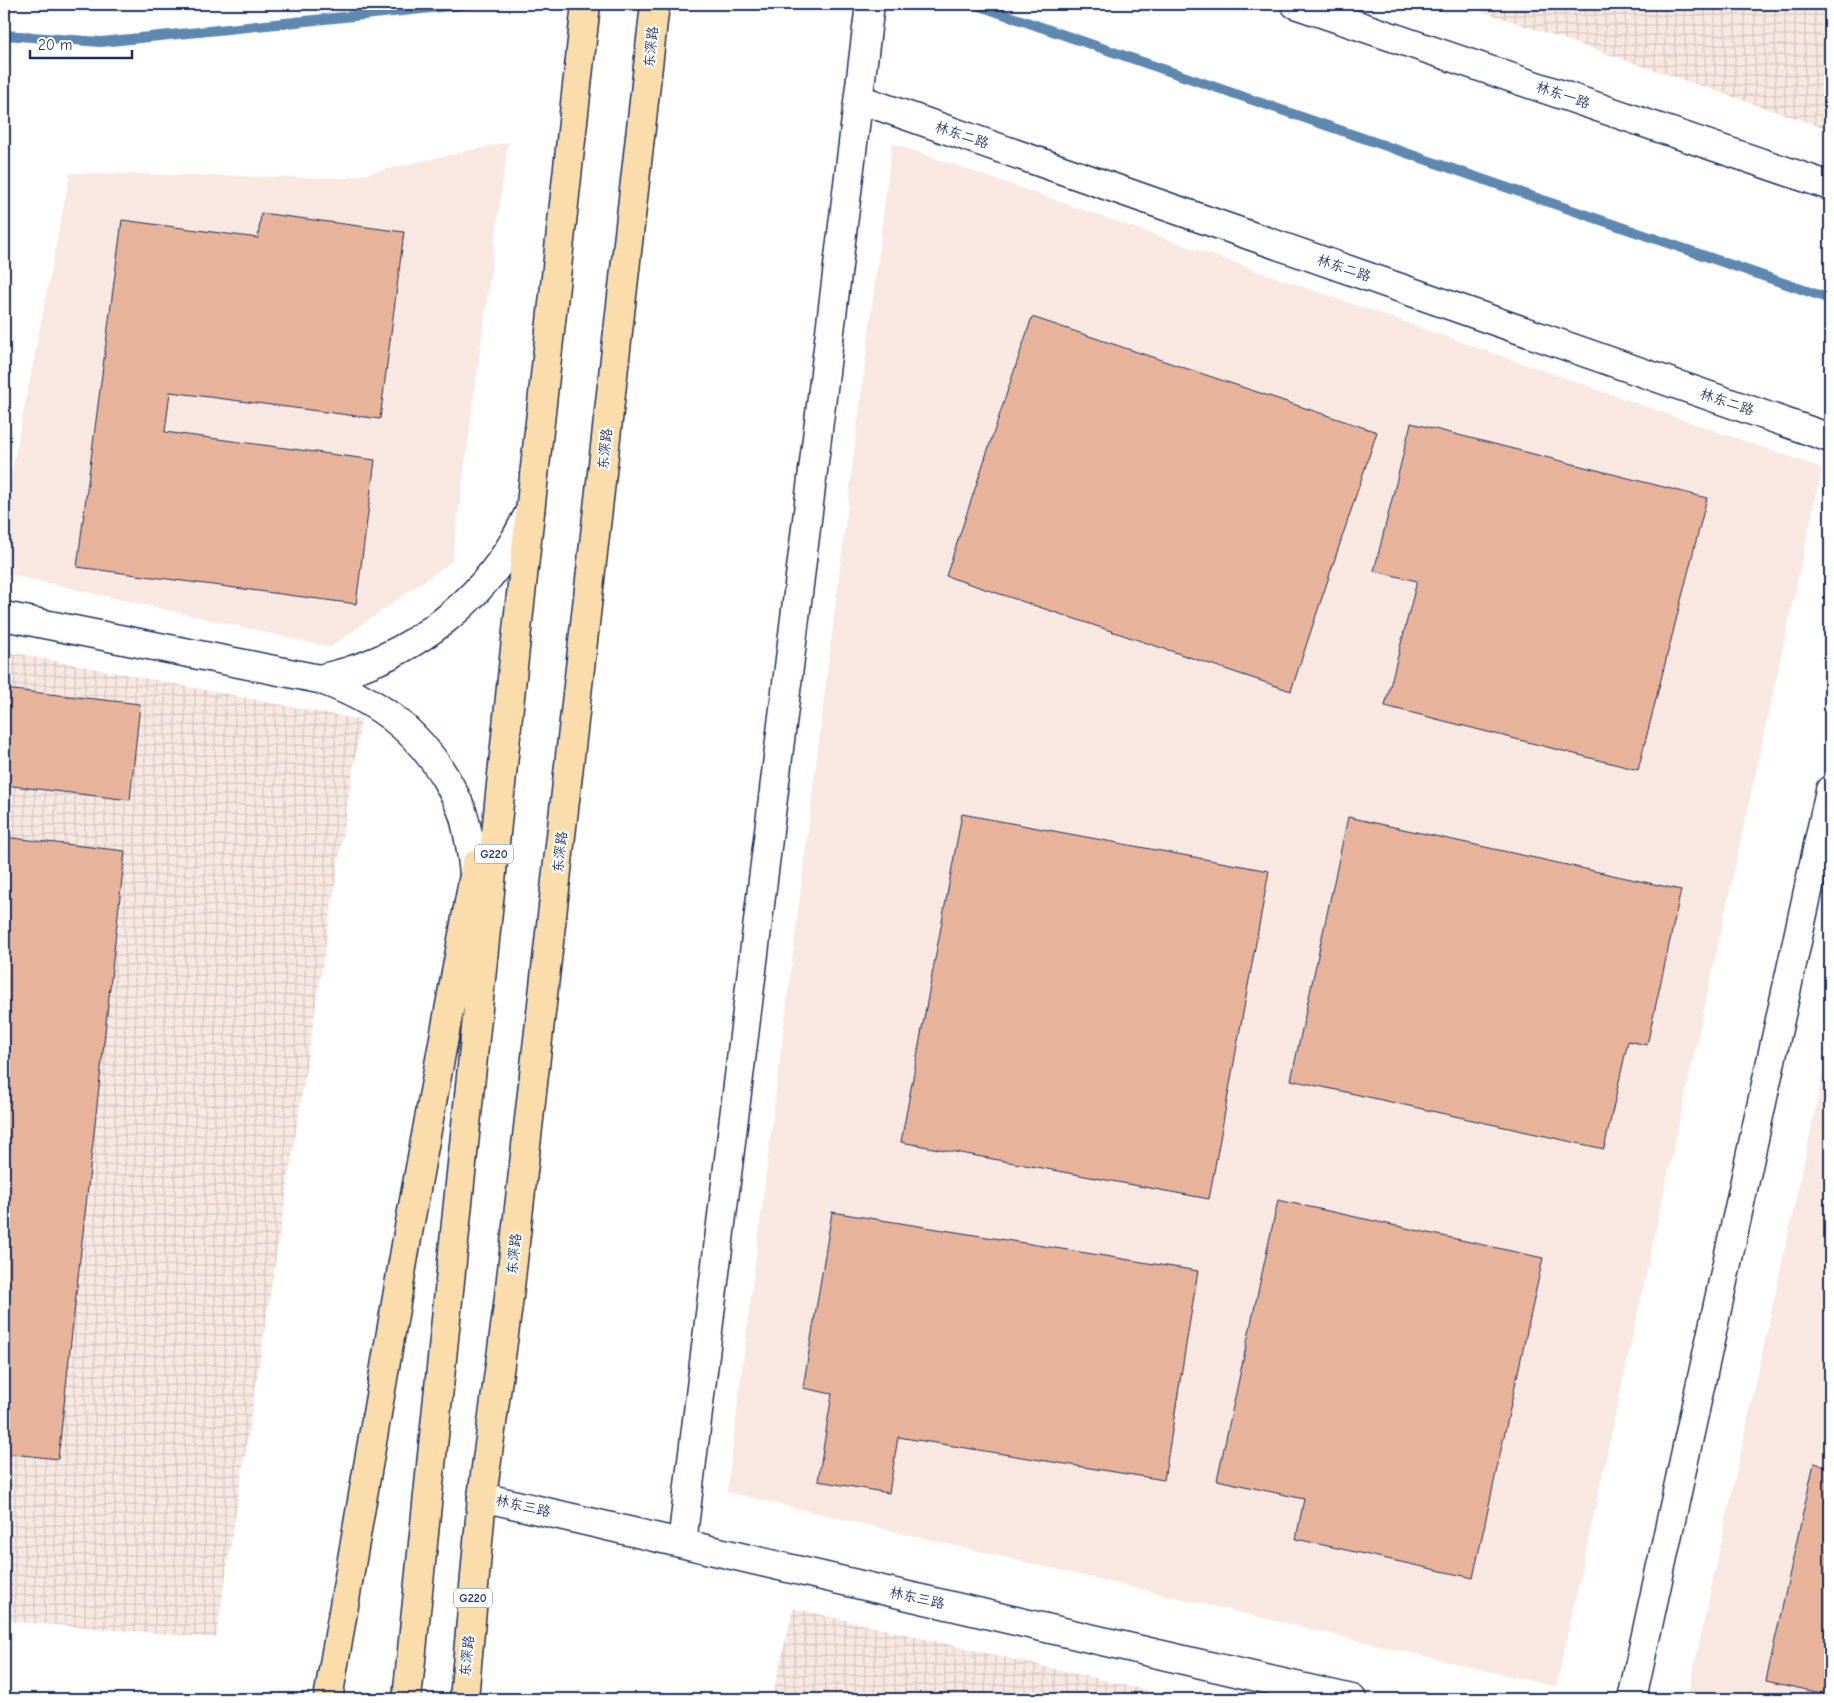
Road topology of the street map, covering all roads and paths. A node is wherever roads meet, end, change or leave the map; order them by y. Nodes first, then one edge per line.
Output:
1 (655, 4) edge
2 (870, 4) edge
3 (1295, 4) edge
4 (586, 7) edge
5 (859, 99) junction
6 (1830, 186) edge
7 (1830, 438) edge
8 (530, 511) junction
9 (4, 616) edge
10 (514, 658) junction
11 (319, 679) junction
12 (1830, 790) edge
13 (474, 874) junction
14 (482, 1497) junction
15 (682, 1544) junction
16 (328, 1699) edge
17 (407, 1699) edge
18 (464, 1699) edge
19 (1352, 1699) edge
20 (1632, 1699) edge

1 - 14 highway, 东深路 / G220
2 - 5 street
3 - 6 street, 林东一路
4 - 8 highway, G220
5 - 7 street, 林东二路
5 - 15 street
8 - 10 highway, G220
8 - 11 street
9 - 11 street
10 - 13 highway
10 - 17 highway, G220
11 - 13 street
12 - 20 street
13 - 16 highway
14 - 15 street, 林东三路
14 - 18 highway, 东深路 / G220
15 - 19 street, 林东三路

